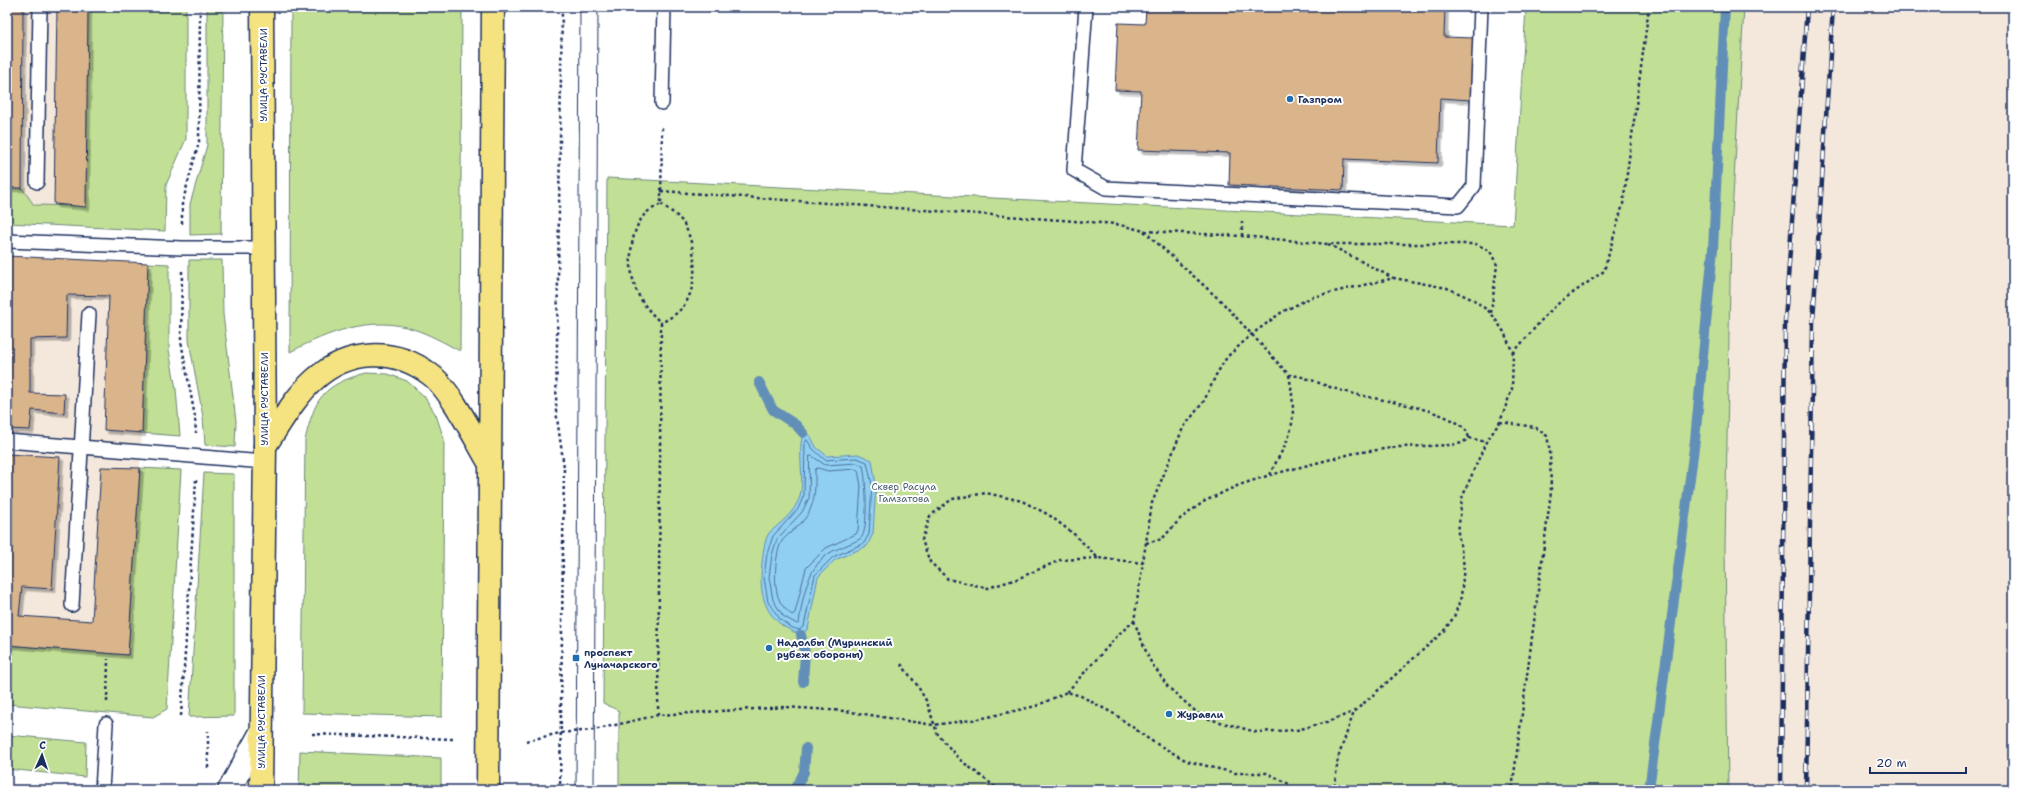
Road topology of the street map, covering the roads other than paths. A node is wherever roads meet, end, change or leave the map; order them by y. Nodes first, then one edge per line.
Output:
1 (40, 7) edge
2 (262, 7) edge
3 (493, 7) edge
4 (664, 7) edge
5 (1086, 7) edge
6 (1481, 7) edge
7 (662, 103) road end
8 (37, 182) dead end
9 (7, 241) edge
10 (264, 248) junction
11 (89, 314) dead end
12 (7, 442) edge
13 (80, 447) junction
14 (265, 454) junction
15 (490, 464) junction
16 (72, 604) dead end
17 (106, 724) road end
18 (261, 732) junction
19 (102, 790) edge
20 (229, 790) edge
21 (261, 790) edge
22 (488, 790) edge

1 - 8 lane
2 - 10 main road, УЛИЦА РУСТАВЕЛИ
3 - 15 main road
4 - 7 lane
5 - 6 lane
9 - 10 lane
10 - 14 main road, УЛИЦА РУСТАВЕЛИ
11 - 13 lane
12 - 13 lane
13 - 14 lane
13 - 16 lane
14 - 15 main road
14 - 18 main road, УЛИЦА РУСТАВЕЛИ
15 - 22 main road
17 - 19 lane
18 - 20 main road
18 - 21 main road, УЛИЦА РУСТАВЕЛИ

